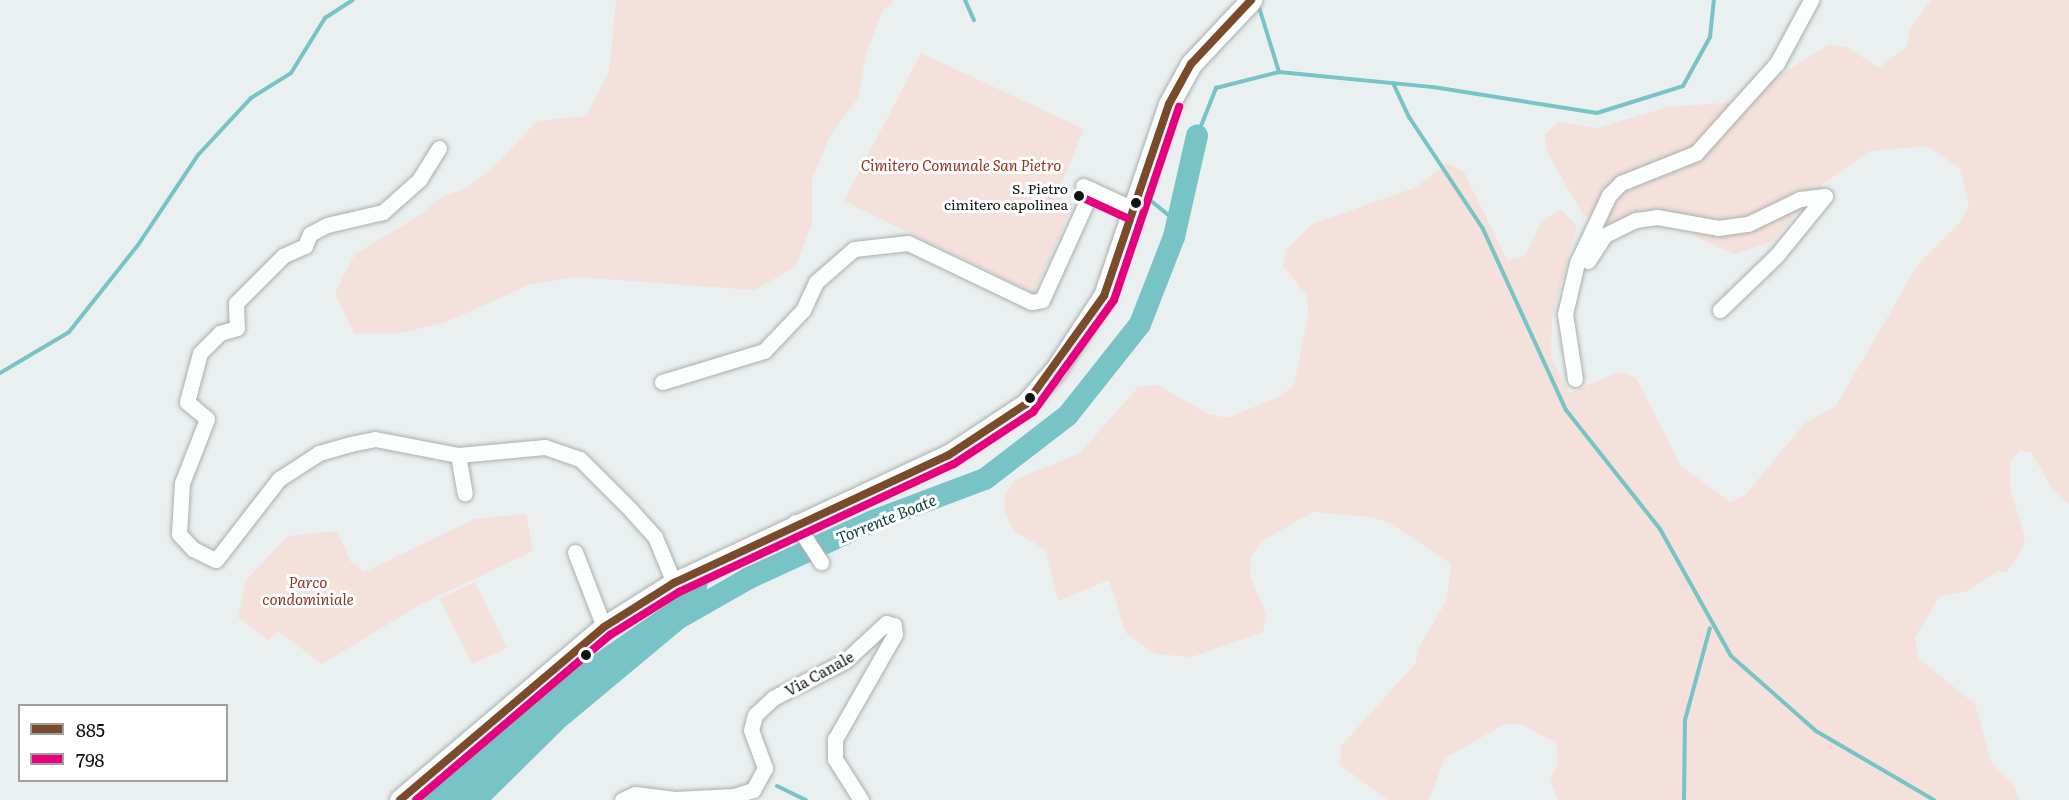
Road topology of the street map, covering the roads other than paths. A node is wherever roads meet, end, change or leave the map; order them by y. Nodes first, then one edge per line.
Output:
1 (1251, 0) edge
2 (1811, 0) edge
3 (439, 148) dead end
4 (1131, 208) junction
5 (1577, 263) junction
6 (1720, 310) dead end
7 (1575, 379) dead end
8 (662, 381) dead end
9 (458, 455) junction
10 (465, 493) dead end
11 (795, 522) junction
12 (575, 552) dead end
13 (818, 558) dead end
14 (674, 582) junction
15 (604, 627) junction
16 (404, 798) edge
17 (622, 800) edge
18 (861, 800) edge

1 - 4 street
2 - 5 street
3 - 9 street
4 - 8 street
4 - 11 street
5 - 6 street
5 - 7 street
9 - 10 street
9 - 14 street
11 - 13 street
11 - 14 street
12 - 15 street
14 - 15 street
15 - 16 street
17 - 18 street, Via Canale

